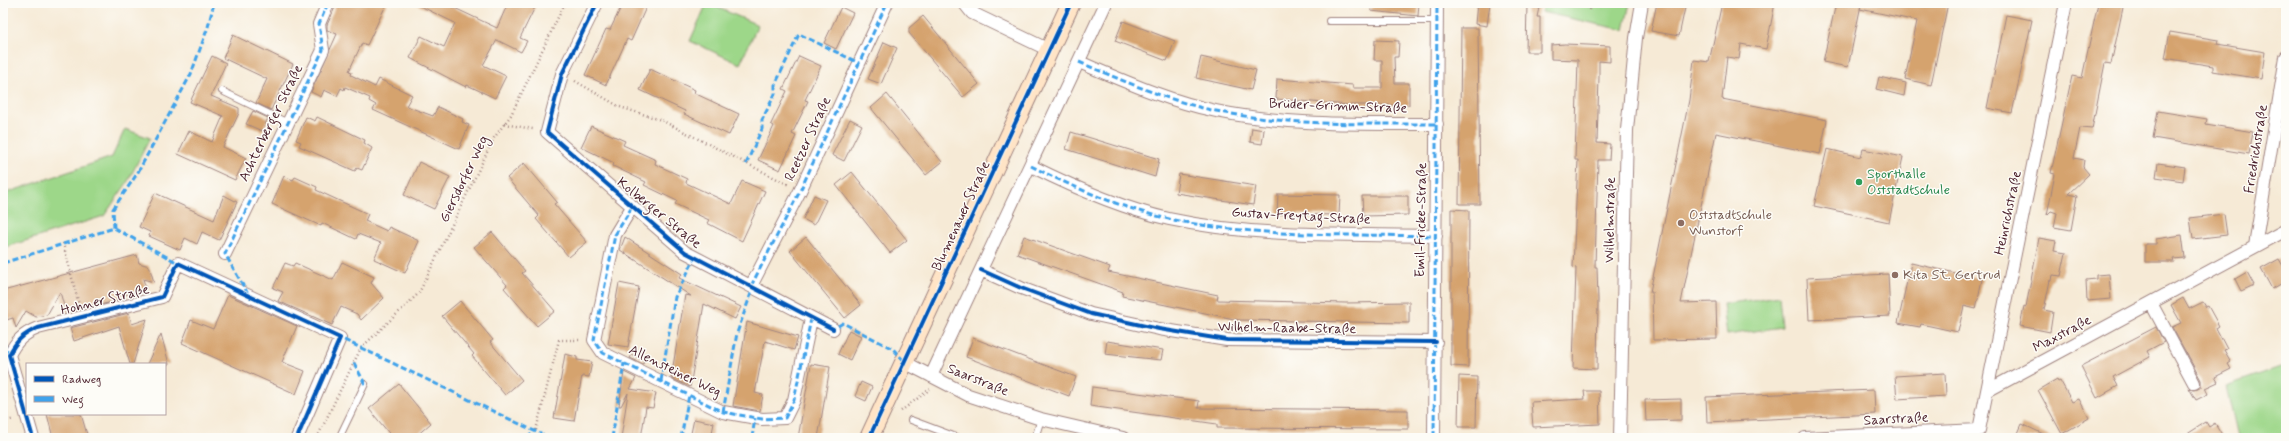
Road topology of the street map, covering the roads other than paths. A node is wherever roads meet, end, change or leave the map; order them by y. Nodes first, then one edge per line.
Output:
1 (328, 3) edge
2 (597, 3) edge
3 (887, 3) edge
4 (964, 3) edge
5 (1071, 3) edge
6 (1106, 3) edge
7 (1437, 3) edge
8 (1642, 3) edge
9 (2065, 3) edge
10 (974, 8) edge
11 (1329, 21) dead end
12 (1437, 21) junction
13 (1049, 50) junction
14 (2286, 57) edge
15 (1079, 62) junction
16 (222, 91) dead end
17 (288, 123) junction
18 (1437, 124) junction
19 (1031, 166) junction
20 (632, 208) junction
21 (2286, 230) edge
22 (1436, 236) junction
23 (2256, 246) junction
24 (225, 254) dead end
25 (981, 270) junction
26 (751, 286) junction
27 (2151, 303) junction
28 (811, 319) junction
29 (833, 329) dead end
30 (1436, 342) junction
31 (906, 363) junction
32 (934, 378) junction
33 (2194, 383) dead end
34 (365, 384) dead end
35 (1987, 391) junction
36 (26, 414) edge
37 (26, 415) edge
38 (1041, 419) junction
39 (911, 420) dead end
40 (1981, 434) edge
41 (33, 438) edge
42 (297, 438) edge
43 (339, 438) edge
44 (869, 438) edge
45 (959, 438) edge
46 (1034, 438) edge
47 (1123, 438) edge
48 (1434, 438) edge
49 (1620, 438) edge
50 (1805, 438) edge

1 - 17 street, Achterberger Straße
2 - 20 street, Kolberger Straße
3 - 26 street, Reetzer Straße
4 - 10 street
5 - 13 street, Blumenauer Straße
6 - 15 street
7 - 12 street, Emil-Fricke-Straße
8 - 49 street, Wilhelmstraße
9 - 35 street, Heinrichstraße
10 - 13 street
11 - 12 lane
12 - 18 street, Emil-Fricke-Straße
13 - 31 street, Blumenauer Straße
14 - 23 street, Friedrichstraße
15 - 18 street, Brüder-Grimm-Straße
15 - 19 street
16 - 17 lane
17 - 24 street, Achterberger Straße
18 - 22 street, Emil-Fricke-Straße
19 - 22 street, Gustav-Freytag-Straße
19 - 25 street
20 - 26 street, Kolberger Straße
20 - 28 street, Allensteiner Weg
21 - 23 street, Maxstraße
22 - 30 street, Emil-Fricke-Straße
23 - 27 street, Maxstraße
25 - 30 street, Wilhelm-Raabe-Straße
25 - 32 street
26 - 28 street, Kolberger Straße
27 - 33 street
27 - 35 street, Maxstraße
28 - 29 street, Kolberger Straße
30 - 48 street, Emil-Fricke-Straße
31 - 32 street, Saarstraße
31 - 44 street, Blumenauer Straße
32 - 38 street, Saarstraße
34 - 43 lane
35 - 40 street, Heinrichstraße
36 - 42 street, Hohner Straße
37 - 41 street, Hohner Straße
38 - 46 lane
38 - 47 street, Saarstraße
39 - 45 lane
40 - 50 street, Saarstraße

